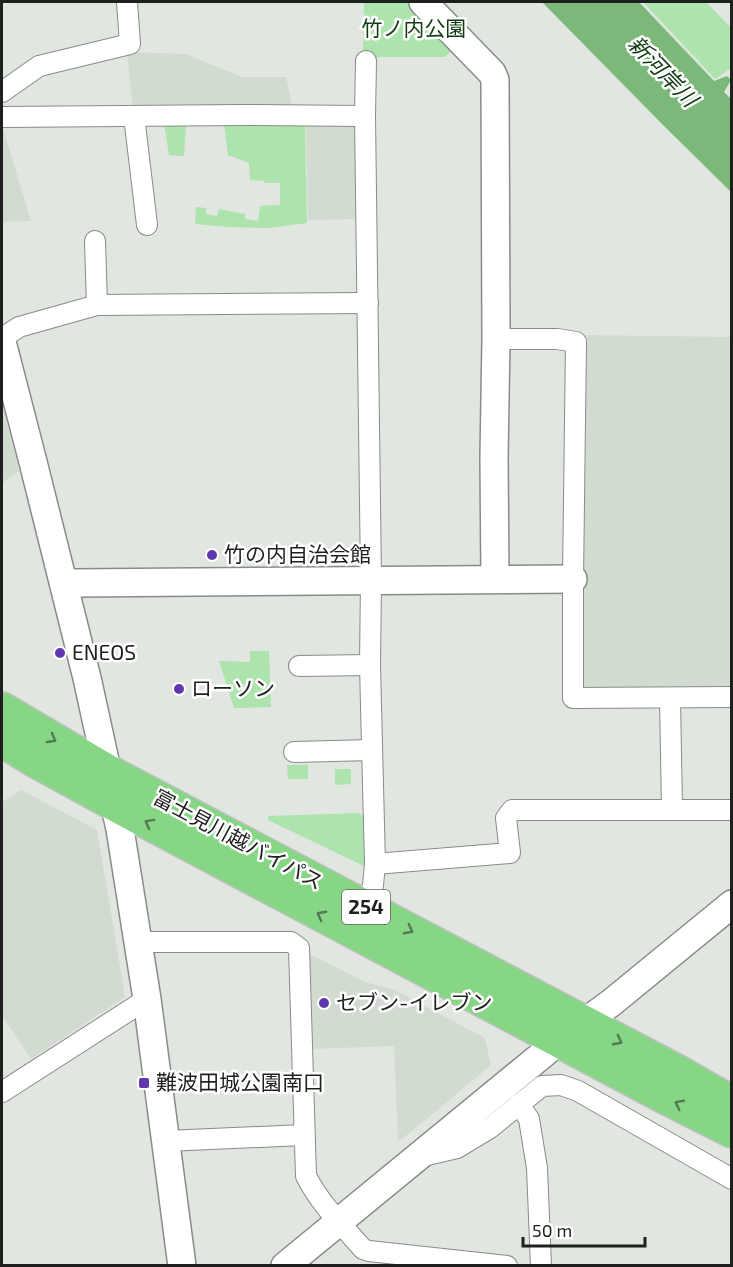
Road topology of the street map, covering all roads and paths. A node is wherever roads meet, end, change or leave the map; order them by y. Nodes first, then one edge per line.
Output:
1 (127, 2) edge
2 (423, 2) edge
3 (366, 61) dead end
4 (2, 92) edge
5 (134, 116) junction
6 (365, 116) junction
7 (2, 117) edge
8 (147, 225) dead end
9 (95, 241) dead end
10 (368, 303) junction
11 (98, 305) junction
12 (496, 339) junction
13 (2, 340) edge
14 (371, 579) junction
15 (495, 579) junction
16 (573, 579) junction
17 (64, 585) junction
18 (370, 665) junction
19 (299, 666) dead end
20 (732, 697) edge
21 (670, 698) junction
22 (2, 709) edge
23 (2, 740) edge
24 (372, 750) junction
25 (294, 752) dead end
26 (108, 771) junction
27 (115, 803) junction
28 (672, 809) junction
29 (732, 810) edge
30 (375, 864) junction
31 (732, 904) edge
32 (368, 909) junction
33 (138, 942) junction
34 (147, 999) junction
35 (571, 1032) junction
36 (2, 1092) edge
37 (732, 1103) edge
38 (519, 1104) junction
39 (732, 1131) edge
40 (304, 1134) junction
41 (166, 1141) junction
42 (419, 1157) junction
43 (732, 1179) edge
44 (339, 1222) junction
45 (297, 1262) edge
46 (485, 1265) edge
47 (182, 1266) edge
48 (507, 1266) edge
49 (541, 1266) edge

1 - 4 street
2 - 12 street
3 - 6 street
5 - 6 street
5 - 7 street
5 - 8 street
6 - 10 street
9 - 11 street
10 - 11 street
10 - 14 street
11 - 13 street
12 - 15 street
12 - 16 street
13 - 17 street
14 - 15 street
14 - 17 street
14 - 18 street
15 - 16 street
16 - 21 street
17 - 26 street
18 - 19 street
18 - 24 street
20 - 21 street
21 - 28 street
22 -> 26 highway, 富士見川越バイパス / 254
23 - 27 highway, 富士見川越バイパス / 254
24 - 25 street
24 - 30 street
26 - 27 street
26 - 32 highway, 富士見川越バイパス / 254
27 - 33 street
35 -> 27 highway, 富士見川越バイパス / 254
28 - 29 street
28 - 30 street
30 - 32 street
31 - 35 street
32 -> 35 highway, 富士見川越バイパス / 254
33 - 34 street
33 - 40 street
34 - 36 street
34 - 41 street
35 -> 37 highway, 富士見川越バイパス / 254
39 -> 35 highway, 富士見川越バイパス / 254
35 - 42 street
38 - 42 street
38 - 43 street
38 - 49 street
40 - 41 street
40 - 44 street
41 - 47 street
42 - 44 street
44 - 45 street
44 - 46 street
46 - 48 street

